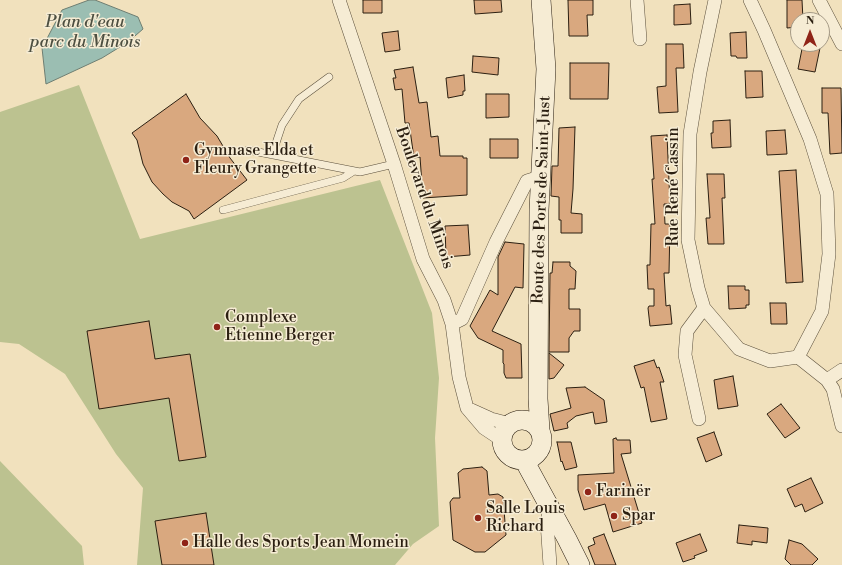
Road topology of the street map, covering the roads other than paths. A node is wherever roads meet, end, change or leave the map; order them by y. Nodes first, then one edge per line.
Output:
1 (339, 0) edge
2 (541, 0) edge
3 (637, 0) edge
4 (715, 0) edge
5 (750, 0) edge
6 (819, 0) edge
7 (640, 39) dead end
8 (842, 44) edge
9 (329, 77) dead end
10 (248, 150) dead end
11 (272, 155) junction
12 (394, 164) junction
13 (354, 171) junction
14 (540, 177) junction
15 (223, 210) dead end
16 (704, 308) junction
17 (452, 324) junction
18 (798, 356) junction
19 (842, 370) edge
20 (827, 380) junction
21 (538, 399) junction
22 (699, 419) dead end
23 (842, 426) edge
24 (510, 428) junction
25 (540, 430) junction
26 (532, 456) junction
27 (550, 506) junction
28 (568, 539) junction
29 (550, 565) edge
30 (580, 565) edge

1 - 12 street, Boulevard du Minois
2 - 14 main road, Route des Ports de Saint-Just
3 - 7 street
4 - 16 street, Rue René Cassin
5 - 18 street
6 - 8 street
9 - 11 lane
10 - 11 lane
11 - 13 lane
12 - 13 lane
12 - 17 street, Boulevard du Minois
13 - 15 lane
14 - 17 street
14 - 21 main road, Route des Ports de Saint-Just
16 - 18 street, Rue René Cassin
16 - 22 street
17 - 24 street, Boulevard du Minois
18 - 20 street
19 - 20 street
20 - 23 street
21 - 24 main road
21 - 25 main road, Route des Ports de Saint-Just
24 - 25 main road
24 - 26 main road
25 - 26 main road
26 - 27 main road
26 - 28 main road
27 - 28 main road
27 - 29 street
28 - 30 main road

